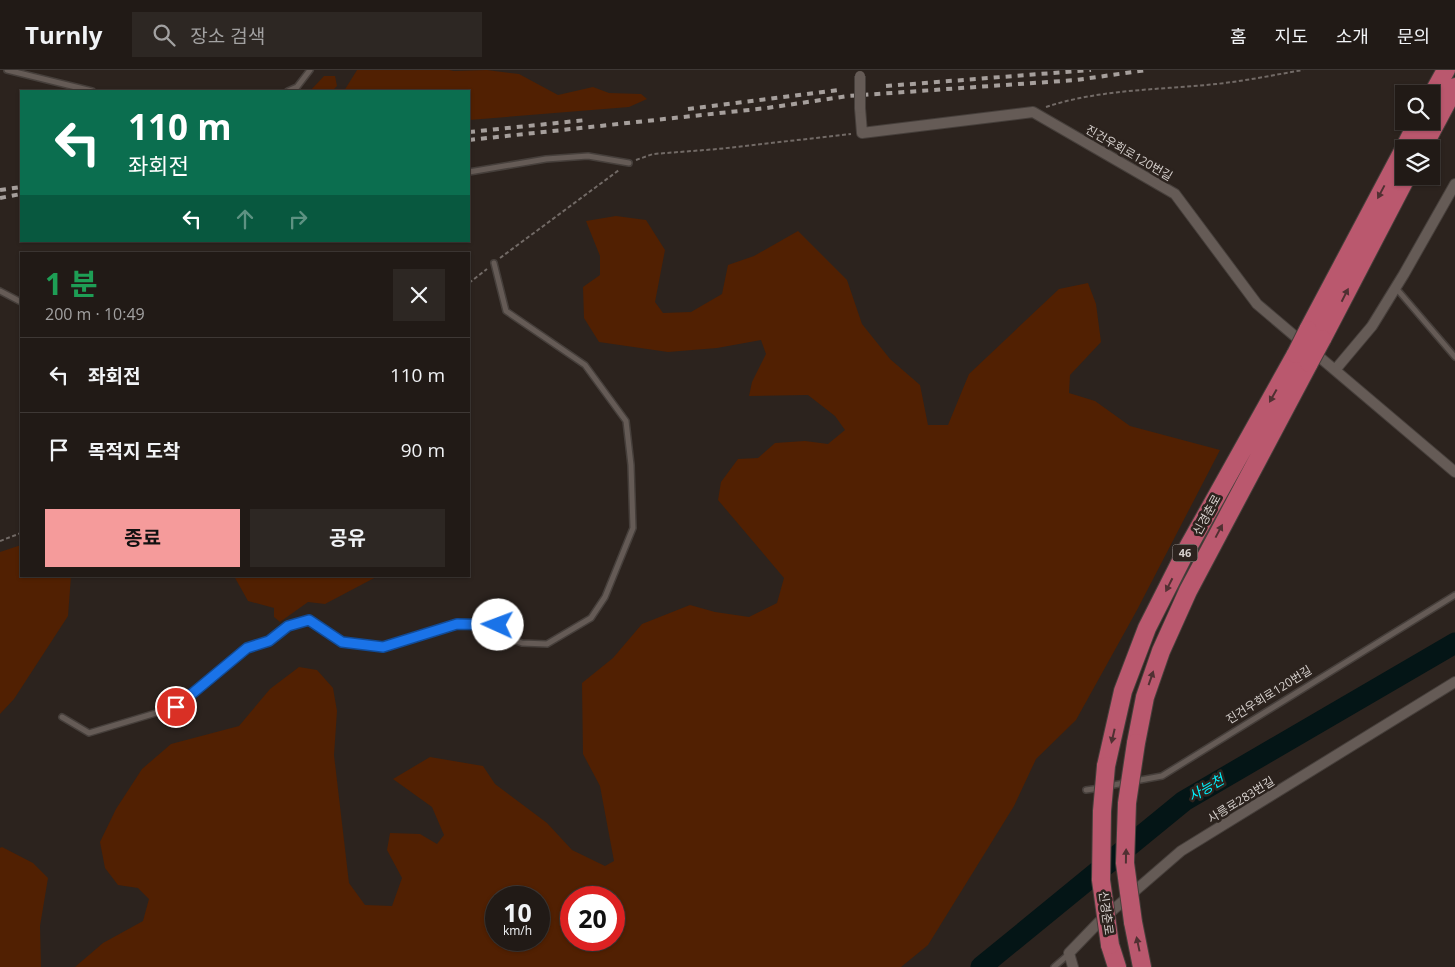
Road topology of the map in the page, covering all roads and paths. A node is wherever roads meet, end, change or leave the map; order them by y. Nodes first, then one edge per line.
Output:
1 (6, 70) edge
2 (310, 70) edge
3 (860, 73) edge
4 (1442, 85) edge
5 (88, 90) edge
6 (290, 90) edge
7 (1425, 140) edge
8 (629, 163) dead end
9 (1395, 168) edge
10 (470, 172) edge
11 (1455, 184) edge
12 (1403, 185) edge
13 (494, 263) dead end
14 (1396, 287) junction
15 (0, 291) edge
16 (20, 301) edge
17 (1315, 334) junction
18 (1455, 357) edge
19 (1303, 358) junction
20 (1334, 370) junction
21 (1455, 472) edge
22 (20, 533) edge
23 (0, 541) edge
24 (1455, 595) edge
25 (1455, 682) edge
26 (62, 717) dead end
27 (1086, 790) dead end
28 (1069, 953) junction
29 (1054, 967) edge
30 (1073, 967) edge
31 (1117, 967) edge
32 (1142, 967) edge

1 - 5 lane
2 - 6 lane
3 - 20 street, 진건우회로120번길, bridge
4 - 7 highway
8 - 10 lane
9 -> 17 highway, 신경춘로 / 46
11 - 14 street
17 -> 12 highway, 신경춘로 / 46
13 - 26 lane
14 - 18 lane
14 - 20 street
15 - 16 lane
17 - 19 highway, 신경춘로 / 46, bridge
19 -> 31 highway, 신경춘로 / 46, bridge
32 -> 19 highway, 신경춘로 / 46, bridge
20 - 21 street, 진건우회로120번길
22 - 23 path
24 - 27 lane, 진건우회로120번길
25 - 28 street, 사릉로283번길
28 - 29 lane
28 - 30 street

